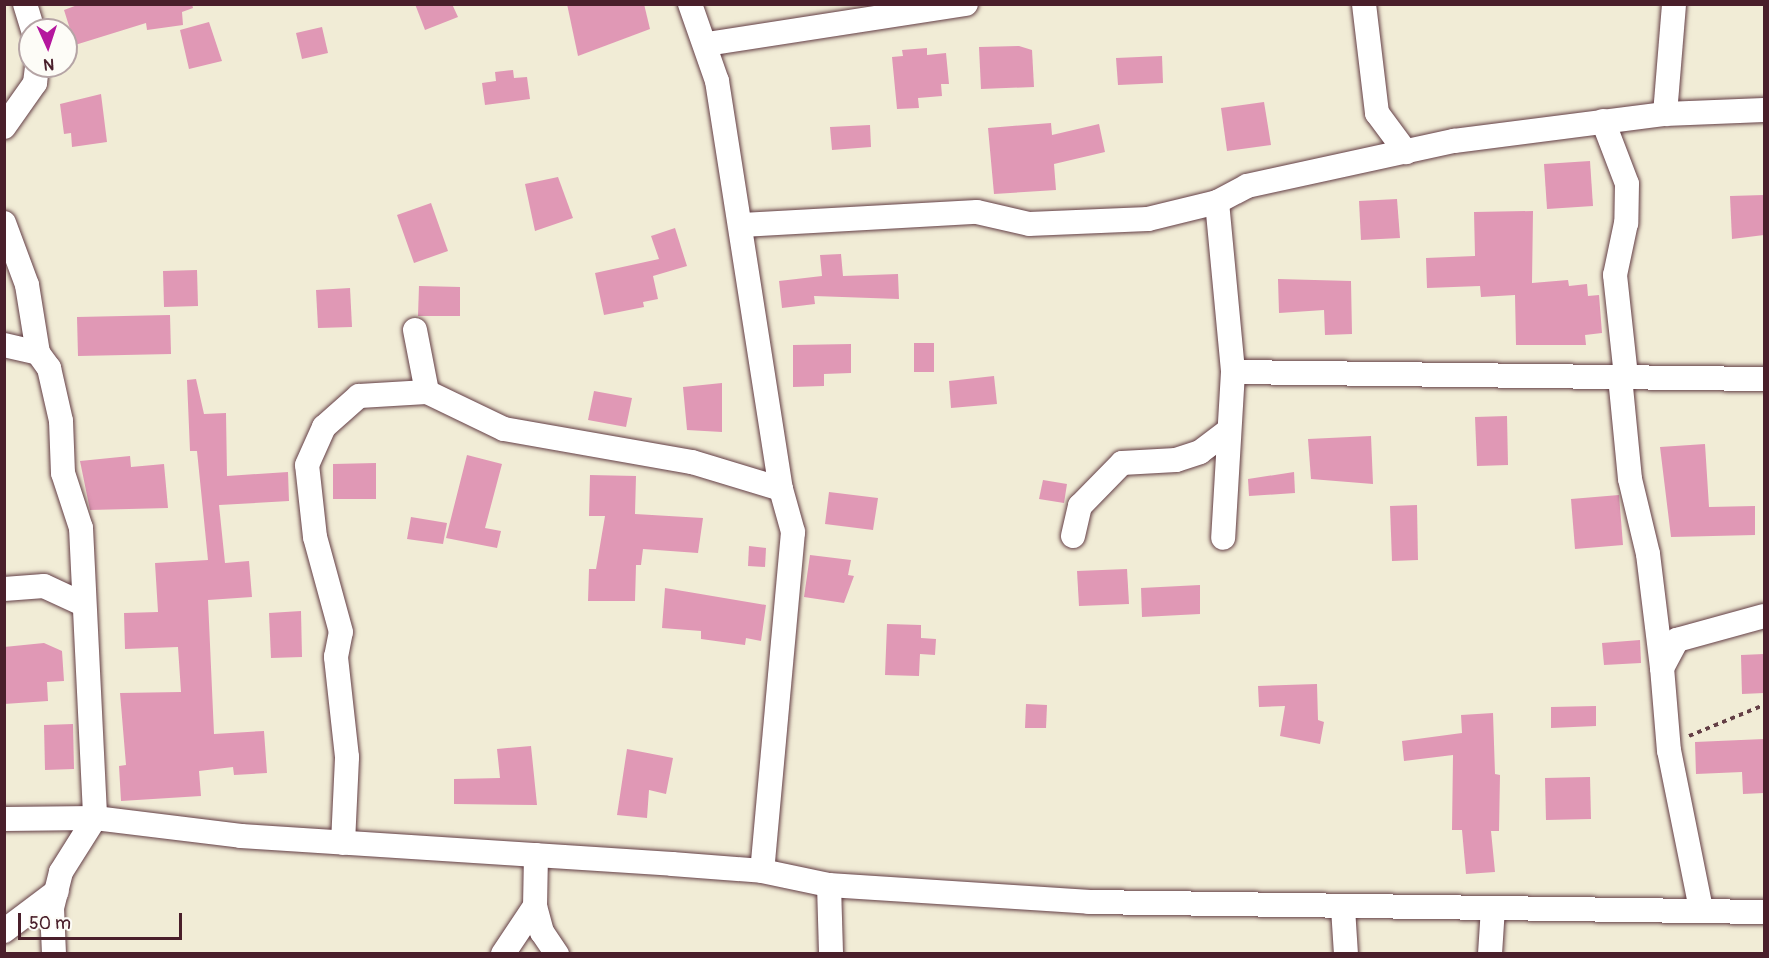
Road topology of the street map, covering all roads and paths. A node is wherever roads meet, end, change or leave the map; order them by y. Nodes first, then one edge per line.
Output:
1 (690, 4) edge
2 (966, 4) edge
3 (1364, 4) edge
4 (1674, 4) edge
5 (707, 44) junction
6 (36, 78) edge
7 (1764, 110) edge
8 (1665, 114) junction
9 (1603, 121) junction
10 (4, 128) edge
11 (1406, 152) junction
12 (1217, 202) junction
13 (4, 223) edge
14 (742, 225) junction
15 (415, 330) dead end
16 (4, 345) edge
17 (38, 353) junction
18 (1233, 372) junction
19 (1623, 376) junction
20 (1764, 378) edge
21 (427, 392) junction
22 (1229, 430) junction
23 (781, 489) junction
24 (1073, 536) dead end
25 (1223, 538) dead end
26 (4, 589) edge
27 (83, 604) junction
28 (1764, 616) edge
29 (1662, 668) junction
30 (1764, 705) edge
31 (1669, 751) junction
32 (95, 818) junction
33 (4, 819) edge
34 (343, 843) junction
35 (536, 855) junction
36 (762, 871) junction
37 (829, 885) junction
38 (57, 891) junction
39 (536, 906) junction
40 (1342, 908) junction
41 (1493, 908) junction
42 (1701, 909) junction
43 (1764, 912) edge
44 (4, 931) edge
45 (54, 954) edge
46 (503, 954) edge
47 (557, 954) edge
48 (831, 954) edge
49 (1346, 954) edge
50 (1490, 954) edge

1 - 5 street
2 - 5 street
3 - 11 street
4 - 8 street
5 - 14 street
6 - 10 street
7 - 8 street
8 - 9 street
9 - 11 street
9 - 19 street
11 - 12 street
12 - 14 street
12 - 18 street
13 - 17 street
14 - 23 street
15 - 21 street
16 - 17 street
17 - 27 street
18 - 19 street
18 - 22 street
19 - 20 street
19 - 29 street
21 - 23 street
21 - 34 street
22 - 24 street
22 - 25 street
23 - 36 street
26 - 27 street
27 - 32 street
28 - 29 street
29 - 31 street
30 - 31 path
31 - 42 street
32 - 33 street
32 - 34 street
32 - 38 street
34 - 35 street
35 - 36 street
35 - 39 street
36 - 37 street
37 - 40 street
37 - 48 street
38 - 44 street
38 - 45 street
39 - 46 street
39 - 47 street
40 - 41 street
40 - 49 street
41 - 42 street
41 - 50 street
42 - 43 street

